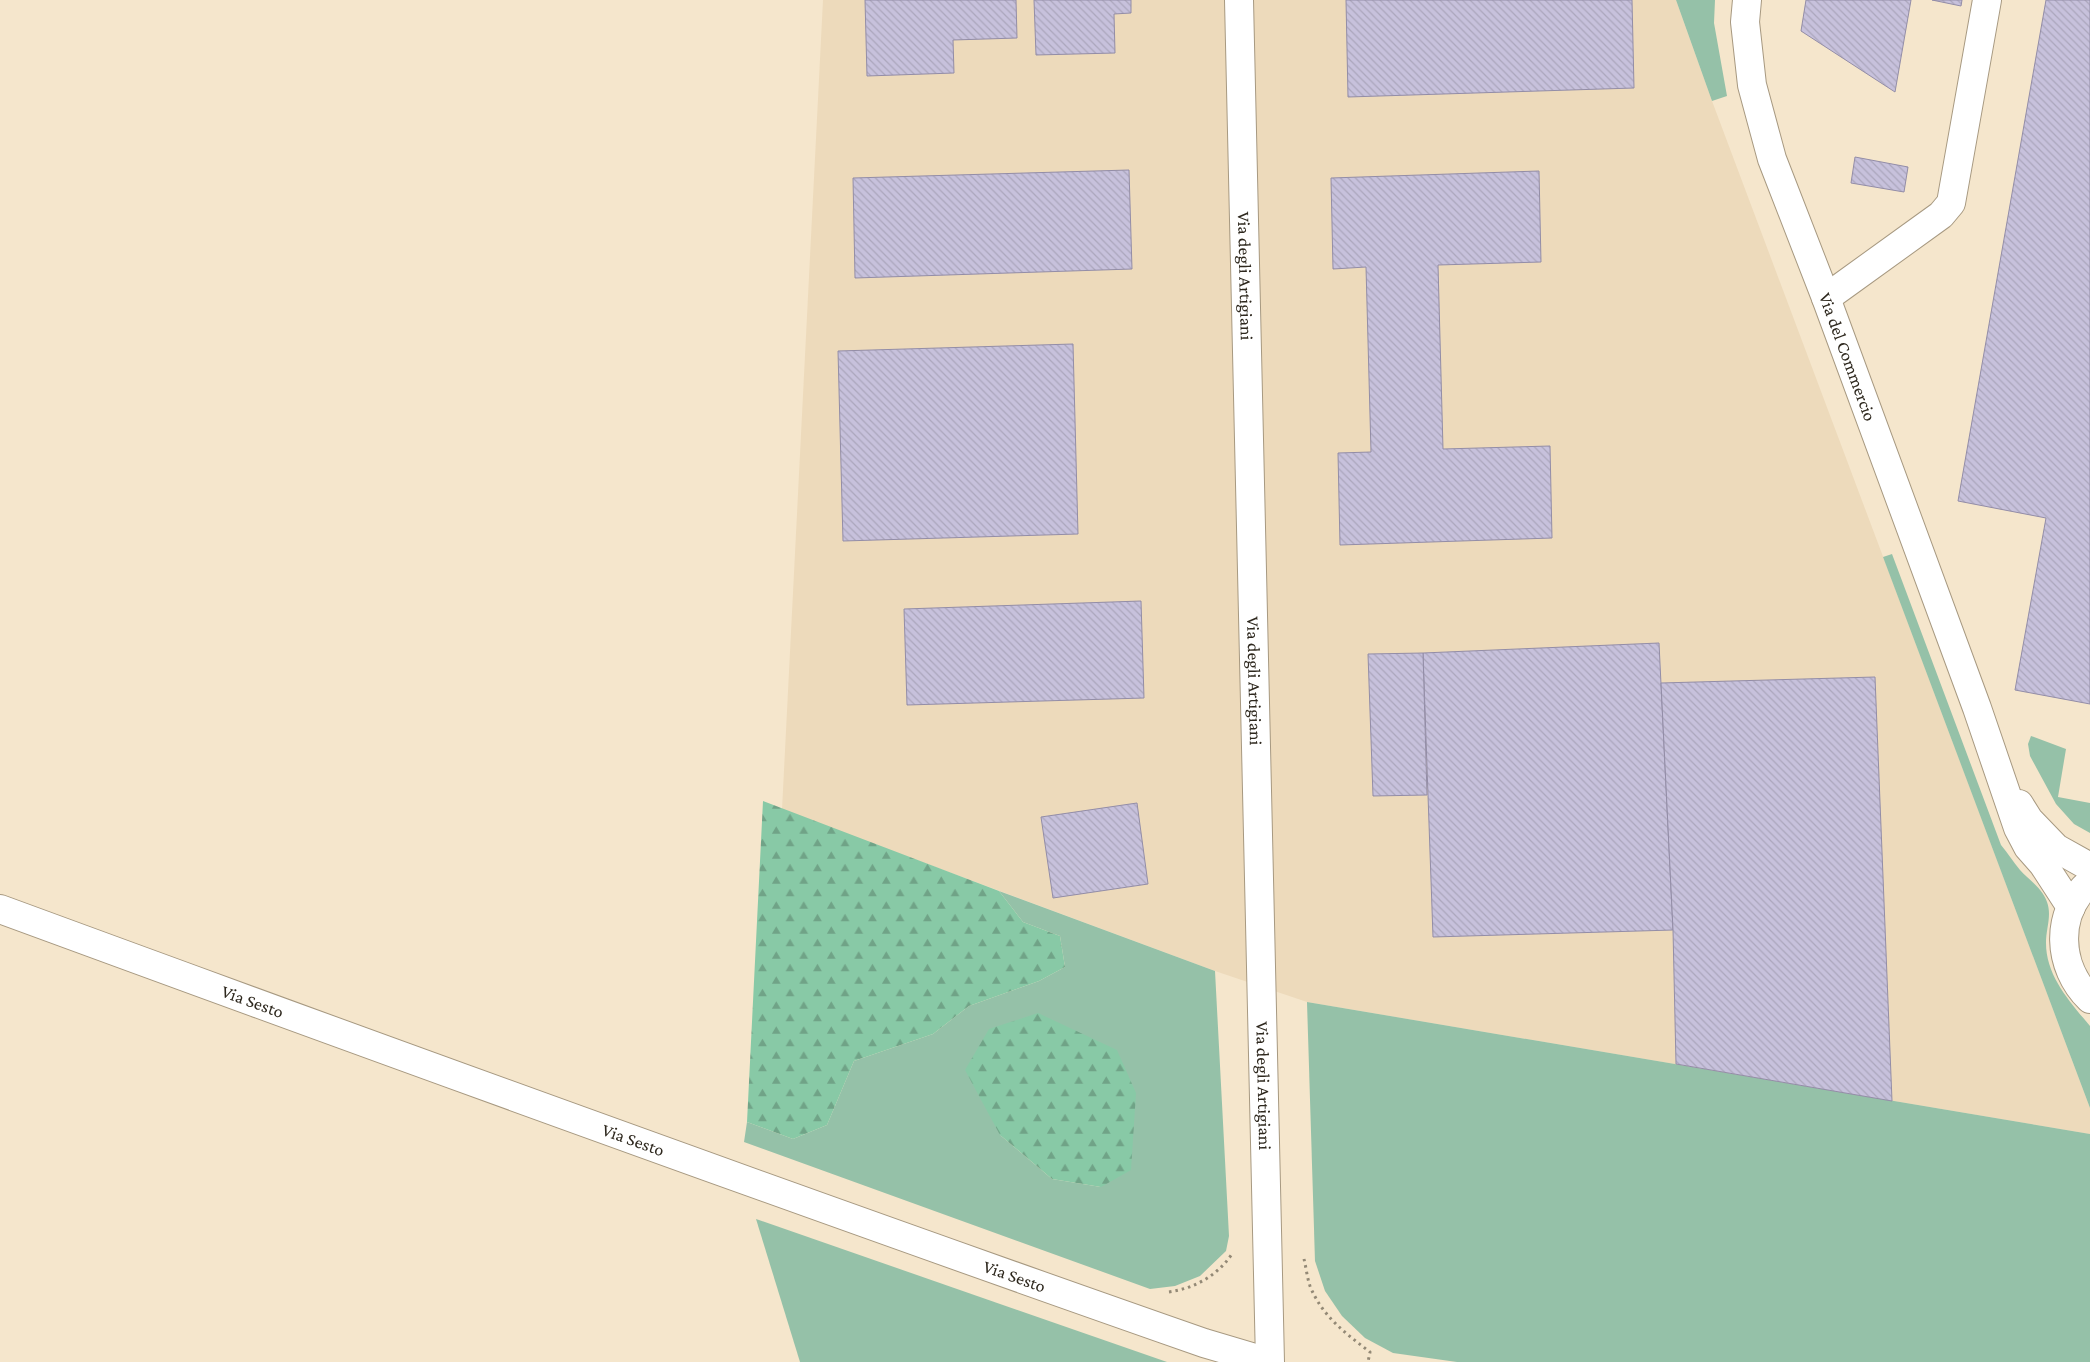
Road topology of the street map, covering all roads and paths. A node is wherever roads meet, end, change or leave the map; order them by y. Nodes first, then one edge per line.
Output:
1 (1239, 0) edge
2 (1746, 0) edge
3 (1987, 0) edge
4 (1826, 298) junction
5 (2000, 775) junction
6 (2090, 866) edge
7 (2090, 882) edge
8 (2071, 907) junction
9 (0, 909) edge
10 (2090, 999) edge
11 (1370, 1352) dead end
12 (1269, 1362) edge
13 (1368, 1362) edge

1 - 12 street, Via degli Artigiani
2 - 4 street, Via del Commercio
3 - 4 street
4 - 5 street, Via del Commercio
5 - 6 street
5 - 8 street
7 - 8 street
8 - 10 street
9 - 12 street, Via Sesto
11 - 13 path

